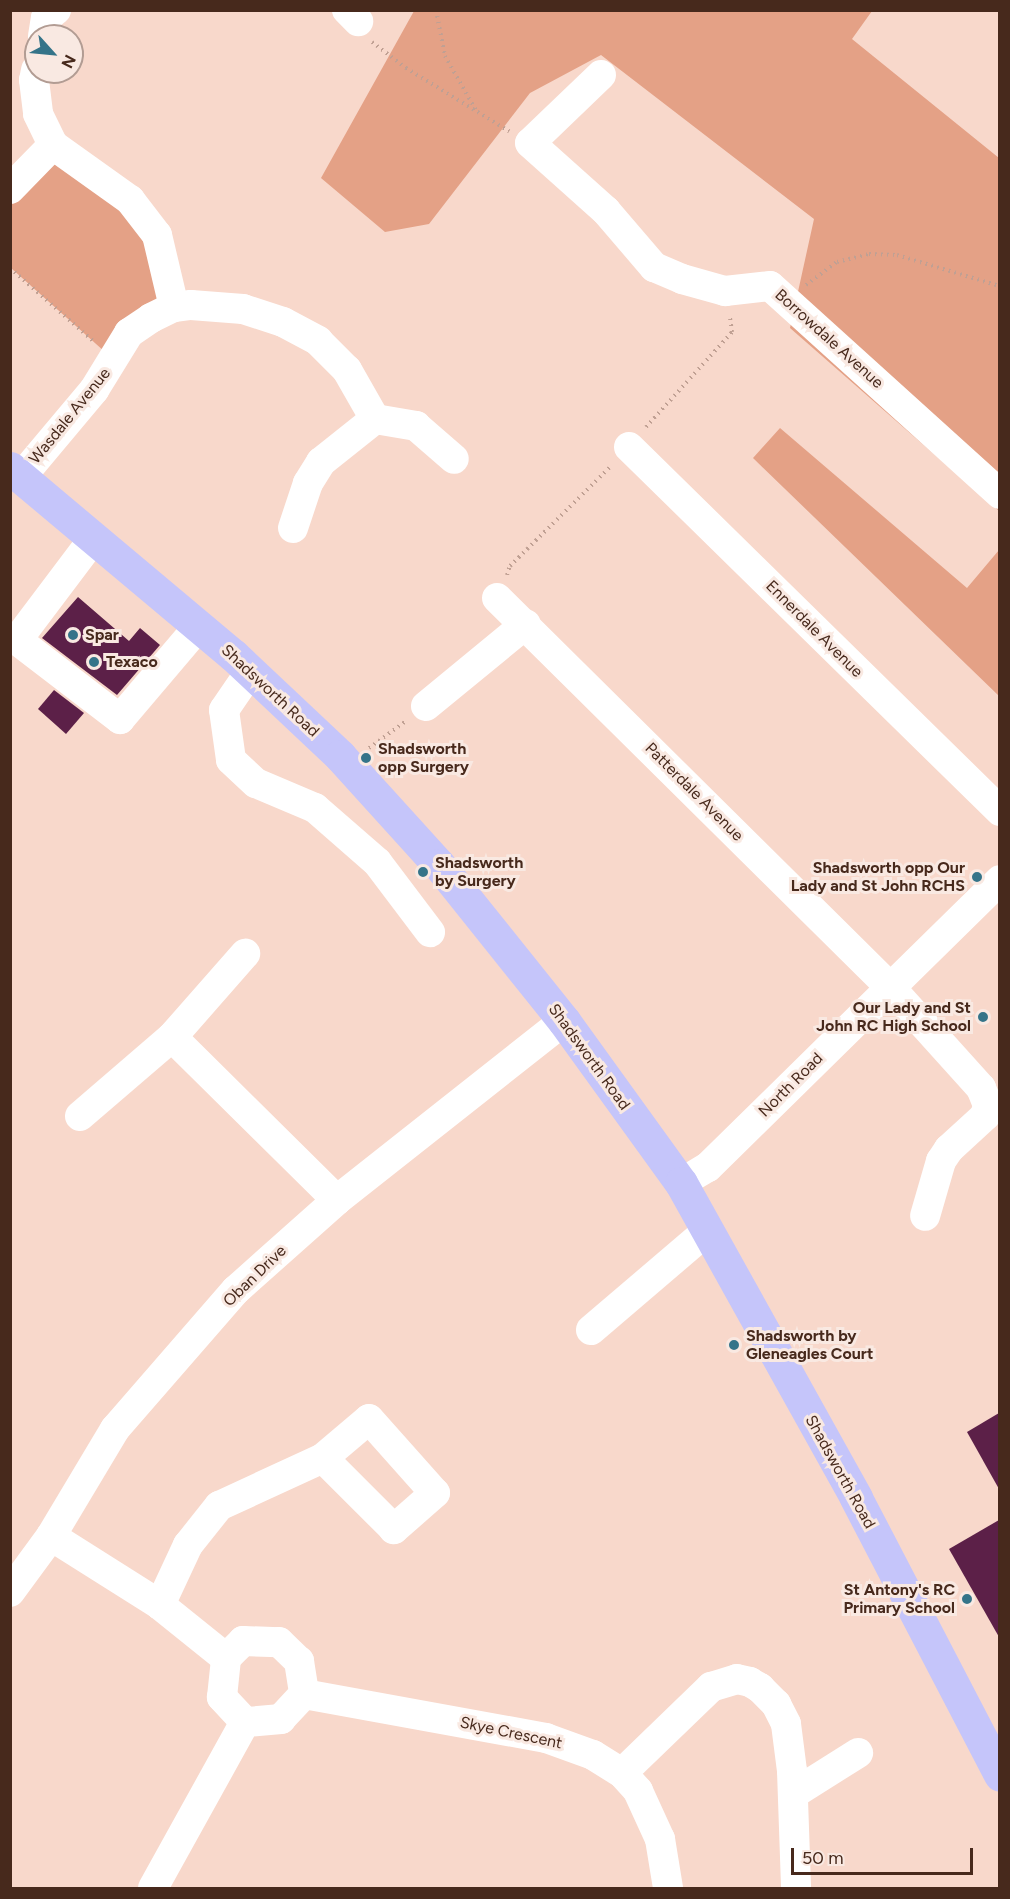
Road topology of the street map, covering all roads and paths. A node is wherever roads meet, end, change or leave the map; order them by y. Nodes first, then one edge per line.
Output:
1 (56, 10) edge
2 (436, 10) edge
3 (352, 16) edge
4 (45, 24) edge
5 (601, 75) dead end
6 (34, 84) edge
7 (477, 113) junction
8 (530, 143) junction
9 (53, 145) junction
10 (10, 189) edge
11 (10, 268) edge
12 (999, 286) edge
13 (786, 300) junction
14 (174, 307) junction
15 (114, 360) junction
16 (375, 419) junction
17 (629, 447) dead end
18 (454, 459) dead end
19 (16, 472) edge
20 (999, 494) edge
21 (293, 528) dead end
22 (94, 538) junction
23 (497, 598) dead end
24 (526, 624) junction
25 (199, 627) junction
26 (250, 672) junction
27 (426, 706) joint
28 (340, 756) junction
29 (999, 811) edge
30 (999, 880) edge
31 (430, 932) dead end
32 (245, 954) dead end
33 (890, 987) junction
34 (564, 1021) junction
35 (172, 1036) junction
36 (80, 1116) dead end
37 (681, 1183) junction
38 (337, 1200) junction
39 (925, 1216) dead end
40 (707, 1231) junction
41 (591, 1330) dead end
42 (323, 1458) dead end
43 (51, 1536) junction
44 (10, 1592) edge
45 (160, 1605) junction
46 (226, 1658) junction
47 (304, 1694) junction
48 (245, 1722) junction
49 (858, 1753) dead end
50 (622, 1773) junction
51 (999, 1775) edge
52 (793, 1794) junction
53 (153, 1888) edge
54 (668, 1888) edge
55 (796, 1888) edge

1 - 4 street
2 - 7 path
3 - 7 path
5 - 8 street
6 - 9 street
7 - 8 path
8 - 13 street, Borrowdale Avenue
9 - 10 street
9 - 14 street
11 - 15 path
12 - 13 path
13 - 20 street, Borrowdale Avenue
14 - 15 street, Wasdale Avenue
14 - 16 street, Wasdale Avenue
15 - 19 street, Wasdale Avenue
16 - 18 street
16 - 21 street
17 - 29 street, Ennerdale Avenue
19 - 22 main road, Shadsworth Road
22 - 25 main road, Shadsworth Road
22 - 25 street
23 - 24 street, Patterdale Avenue
24 - 27 street
24 - 33 street, Patterdale Avenue
25 - 26 main road, Shadsworth Road
26 - 28 main road, Shadsworth Road
26 - 31 street
27 - 28 path
28 - 34 main road, Shadsworth Road
30 - 33 street, North Road
32 - 35 street
33 - 37 street, North Road
33 - 39 street, Patterdale Avenue
34 - 37 main road, Shadsworth Road
34 - 38 street, Oban Drive
35 - 36 street
35 - 38 street
37 - 40 main road, Shadsworth Road
38 - 43 street, Oban Drive
40 - 41 street
40 - 51 main road, Shadsworth Road
42 - 45 street
43 - 44 street, Oban Drive
43 - 45 street
45 - 46 street
46 - 47 street
46 - 48 street
47 - 48 street
47 - 50 street, Skye Crescent
48 - 53 street
49 - 52 street
50 - 52 street
50 - 54 street, Skye Crescent
52 - 55 street

